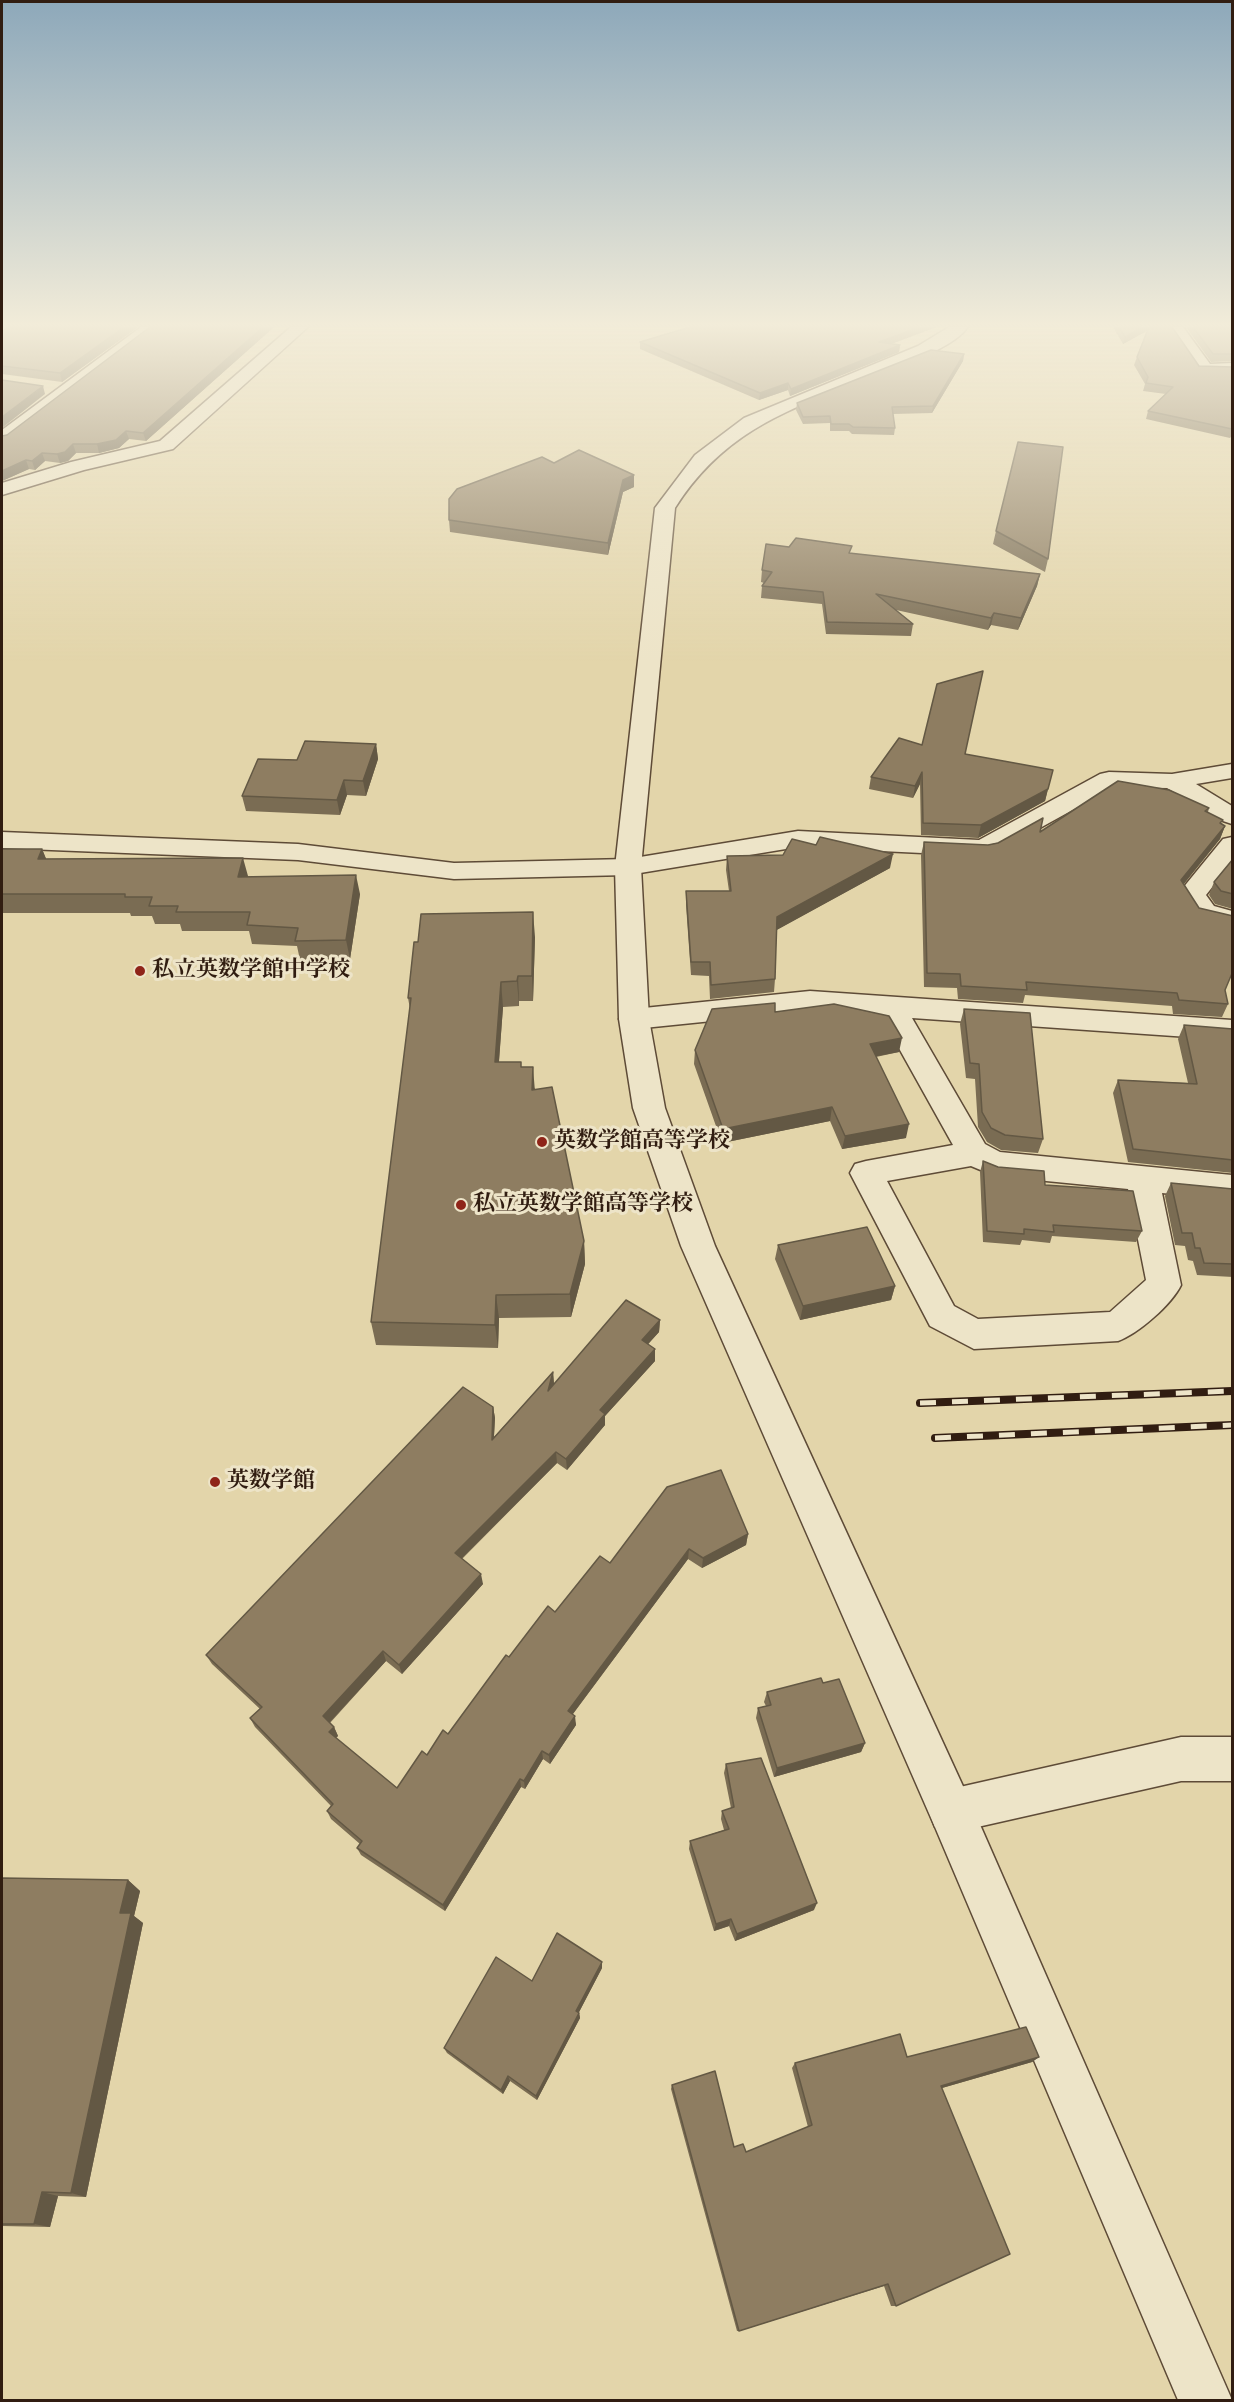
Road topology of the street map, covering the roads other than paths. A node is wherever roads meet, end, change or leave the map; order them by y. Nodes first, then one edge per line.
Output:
1 (173, 439) edge
2 (723, 439) edge
3 (2, 489) edge
4 (1233, 771) edge
5 (1172, 781) junction
6 (1233, 816) edge
7 (2, 840) edge
8 (1233, 845) edge
9 (627, 867) junction
10 (1233, 920) edge
11 (890, 1006) junction
12 (634, 1019) junction
13 (1233, 1030) edge
14 (974, 1153) junction
15 (1143, 1180) junction
16 (1233, 1187) edge
17 (1233, 1759) edge
18 (951, 1811) junction
19 (1206, 2400) edge

1 - 3 street
2 - 9 street
4 - 5 street
5 - 6 street
5 - 9 street
7 - 9 street
8 - 10 street
9 - 12 street
11 - 12 street
11 - 13 street
11 - 14 street
12 - 18 street
14 - 15 street
14 - 15 street
15 - 16 street
17 - 18 street
18 - 19 street

